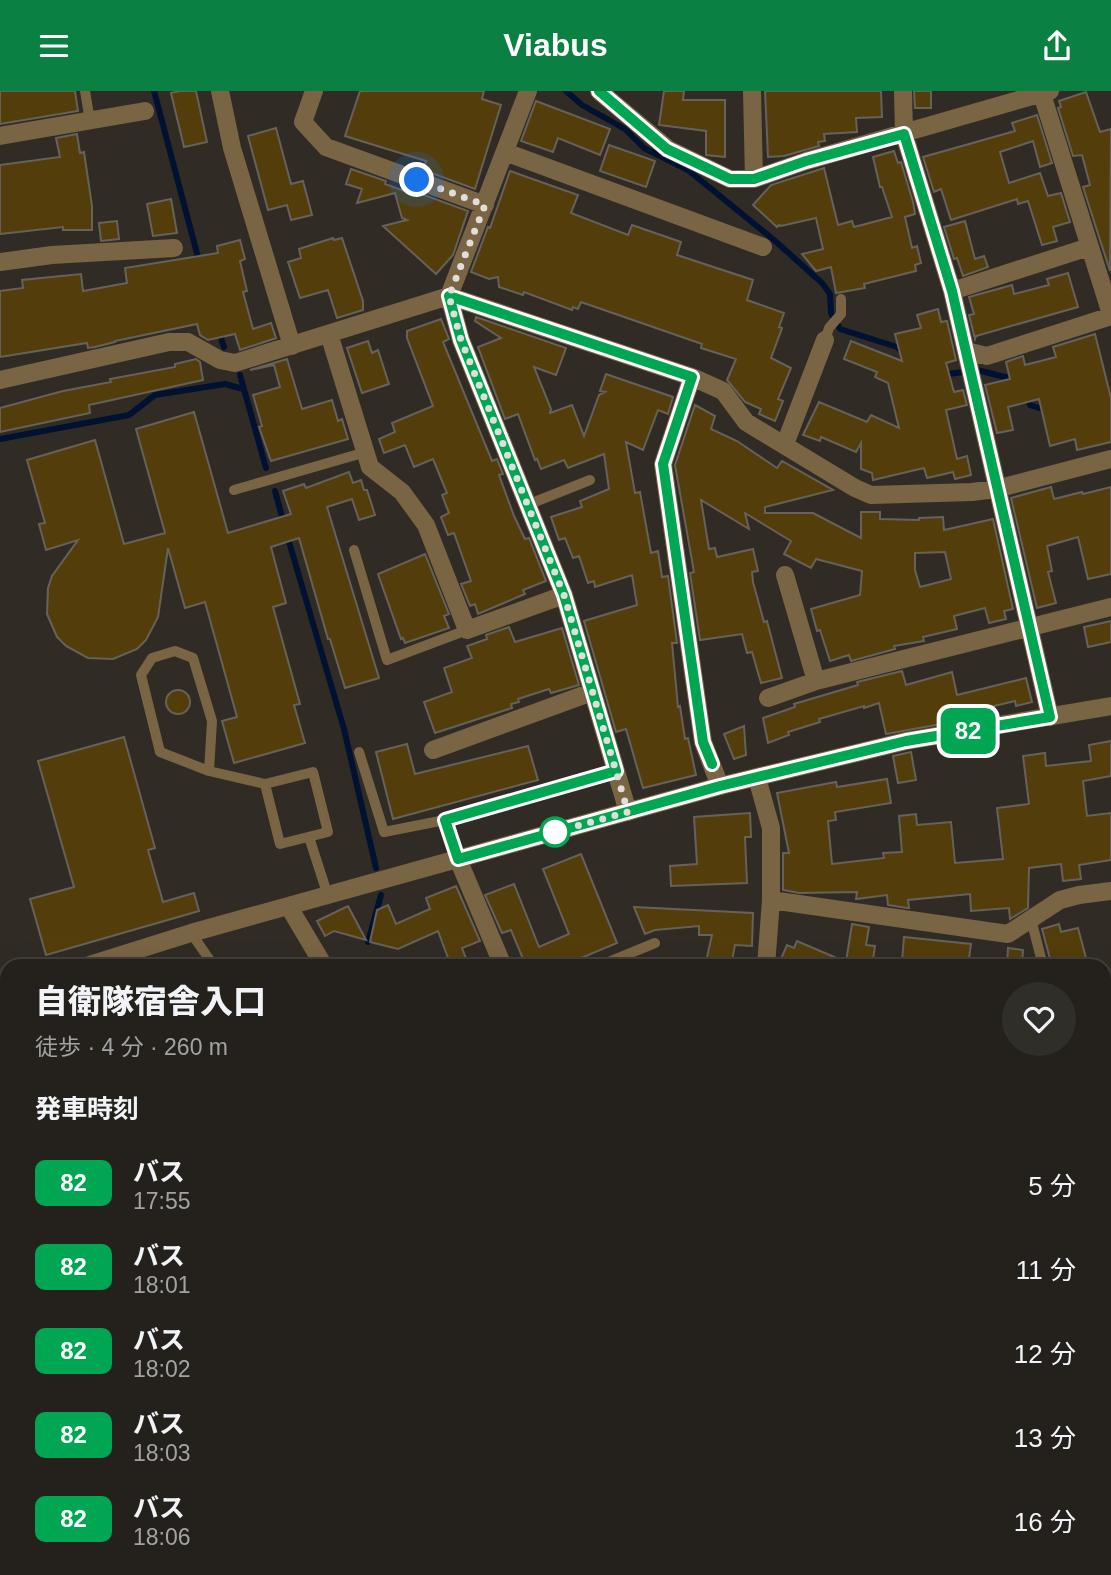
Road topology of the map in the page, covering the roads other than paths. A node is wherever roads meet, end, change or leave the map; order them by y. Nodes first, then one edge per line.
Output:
1 (85, 91) edge
2 (220, 91) edge
3 (314, 91) edge
4 (528, 91) edge
5 (599, 91) edge
6 (752, 91) edge
7 (902, 91) edge
8 (1044, 92) edge
9 (145, 111) dead end
10 (90, 121) junction
11 (904, 134) junction
12 (0, 136) edge
13 (505, 152) junction
14 (754, 179) junction
15 (485, 205) junction
16 (763, 247) dead end
17 (1089, 247) junction
18 (174, 248) dead end
19 (0, 262) edge
20 (952, 291) junction
21 (449, 296) junction
22 (841, 299) dead end
23 (1111, 315) edge
24 (329, 334) junction
25 (827, 334) joint
26 (292, 345) junction
27 (967, 356) junction
28 (692, 377) junction
29 (0, 380) edge
30 (785, 445) junction
31 (366, 452) junction
32 (1111, 459) edge
33 (590, 480) dead end
34 (996, 489) junction
35 (234, 490) dead end
36 (527, 505) junction
37 (354, 550) dead end
38 (785, 575) dead end
39 (564, 595) junction
40 (1111, 607) edge
41 (1030, 628) junction
42 (467, 630) junction
43 (816, 681) junction
44 (592, 692) junction
45 (768, 698) dead end
46 (1111, 706) edge
47 (1050, 717) junction
48 (433, 750) dead end
49 (359, 752) dead end
50 (209, 771) junction
51 (616, 771) junction
52 (757, 778) junction
53 (265, 784) junction
54 (720, 786) junction
55 (628, 812) junction
56 (445, 820) junction
57 (309, 837) junction
58 (458, 859) junction
59 (1111, 891) edge
60 (328, 896) junction
61 (771, 900) junction
62 (289, 907) junction
63 (1031, 919) junction
64 (191, 933) junction
65 (655, 943) dead end
66 (108, 959) edge
67 (209, 959) edge
68 (320, 959) edge
69 (500, 959) edge
70 (616, 959) edge
71 (767, 959) edge
72 (1041, 959) edge

1 - 10 lane
2 - 26 street
3 - 15 street
4 - 13 street
5 - 14 street
6 - 14 street
7 - 11 street
8 - 11 street
8 - 17 street
9 - 10 street
10 - 12 street
11 - 14 street
11 - 20 street
13 - 15 street
13 - 16 street
15 - 21 street
17 - 20 street
17 - 23 street
18 - 19 street
20 - 27 street
21 - 24 street
21 - 28 street
21 - 36 street
22 - 25 lane
23 - 27 street
24 - 26 street
24 - 31 street
25 - 30 street
26 - 29 street
27 - 34 street
28 - 30 street
28 - 54 street
30 - 34 street
31 - 35 lane
31 - 42 street
32 - 34 street
33 - 36 lane
34 - 41 street
36 - 39 street
37 - 42 lane
38 - 43 street
39 - 42 street
39 - 44 street
40 - 41 street
41 - 43 street
41 - 47 street
43 - 45 street
44 - 48 street
44 - 51 street
46 - 47 street
47 - 52 street
49 - 56 lane
50 - 50 lane
50 - 53 lane
51 - 55 street
51 - 56 lane
52 - 54 street
52 - 61 street
53 - 57 lane
53 - 57 lane
54 - 55 street
55 - 58 street
56 - 58 lane
57 - 60 lane
58 - 60 street
58 - 69 street
59 - 63 street
60 - 62 street
61 - 63 street
61 - 71 street
62 - 64 street
62 - 68 street
63 - 72 lane
64 - 66 street
64 - 67 lane
65 - 70 lane

